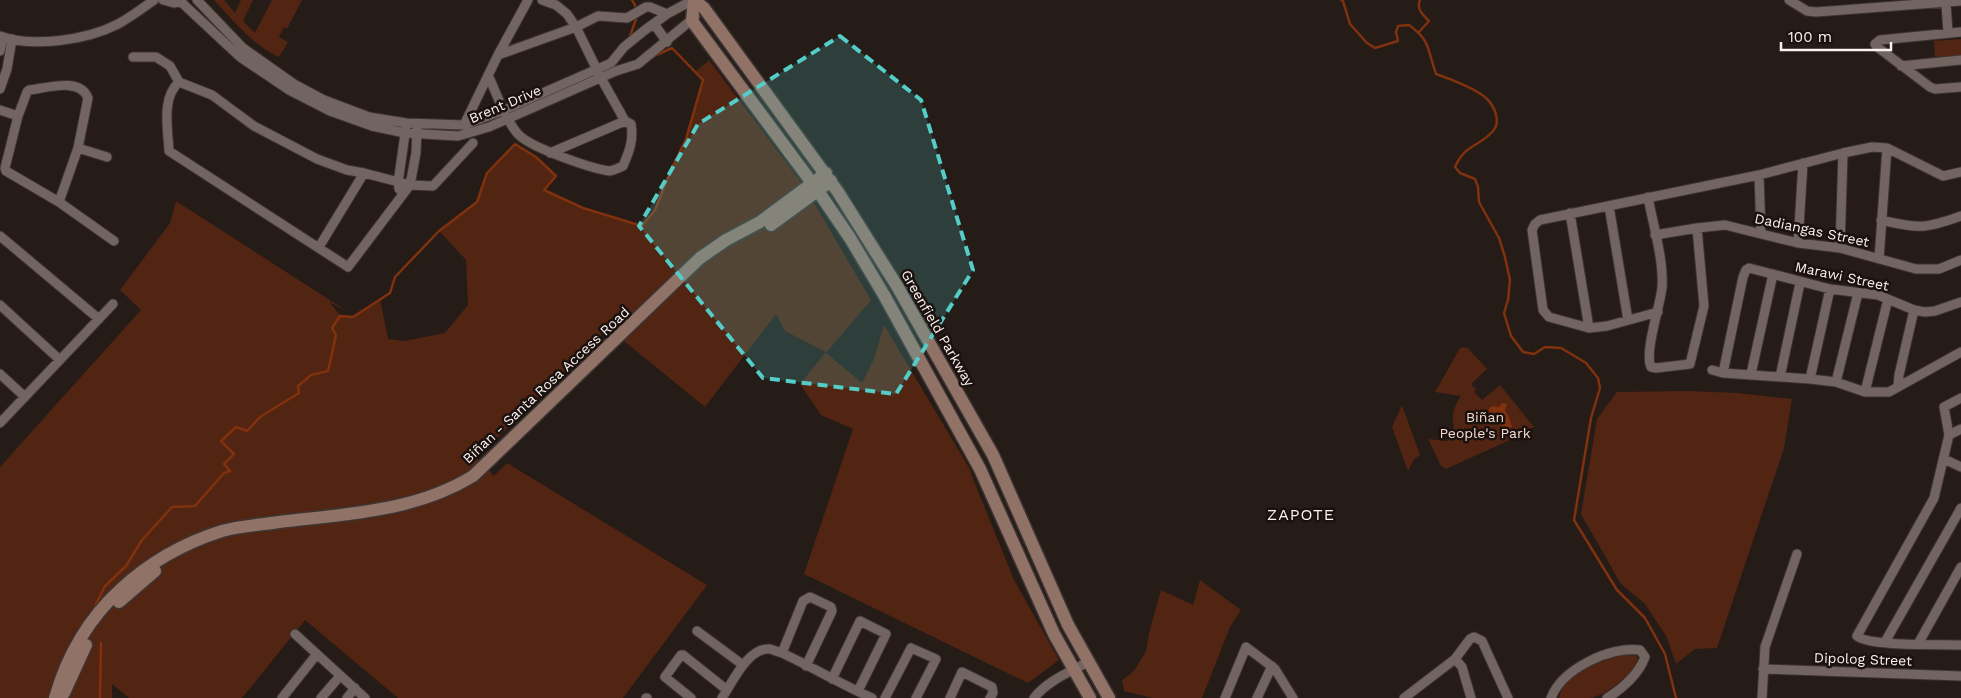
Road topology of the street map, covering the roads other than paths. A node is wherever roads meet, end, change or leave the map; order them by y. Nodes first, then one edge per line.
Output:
1 (154, 0) edge
2 (163, 0) edge
3 (197, 0) edge
4 (528, 0) edge
5 (542, 0) edge
6 (1789, 0) edge
7 (181, 1) edge
8 (696, 2) edge
9 (1961, 2) edge
10 (1946, 3) junction
11 (1878, 4) edge
12 (667, 14) junction
13 (692, 21) junction
14 (218, 22) junction
15 (654, 24) junction
16 (576, 27) junction
17 (210, 30) junction
18 (1961, 32) edge
19 (1948, 33) junction
20 (5, 37) edge
21 (667, 42) junction
22 (0, 51) edge
23 (498, 55) junction
24 (739, 55) junction
25 (133, 57) dead end
26 (1961, 60) edge
27 (1901, 66) junction
28 (599, 74) junction
29 (488, 75) junction
30 (733, 78) junction
31 (179, 82) junction
32 (292, 87) junction
33 (1961, 87) edge
34 (0, 89) edge
35 (0, 110) edge
36 (504, 110) junction
37 (18, 116) junction
38 (509, 119) junction
39 (625, 121) junction
40 (417, 124) junction
41 (464, 125) junction
42 (405, 128) junction
43 (416, 135) junction
44 (473, 143) dead end
45 (78, 148) junction
46 (1887, 148) junction
47 (1843, 152) junction
48 (550, 153) junction
49 (108, 157) dead end
50 (1803, 163) junction
51 (1961, 172) edge
52 (364, 173) junction
53 (1760, 175) junction
54 (828, 177) junction
55 (398, 183) junction
56 (410, 185) junction
57 (815, 188) junction
58 (401, 196) junction
59 (1648, 197) junction
60 (59, 202) junction
61 (1609, 206) junction
62 (1570, 213) junction
63 (1961, 216) edge
64 (1881, 220) junction
65 (1697, 228) junction
66 (1761, 233) junction
67 (1655, 235) junction
68 (0, 236) edge
69 (114, 241) dead end
70 (1798, 243) junction
71 (318, 247) junction
72 (1840, 248) junction
73 (1879, 259) junction
74 (1961, 260) edge
75 (1773, 274) junction
76 (1800, 283) junction
77 (1830, 289) junction
78 (1858, 293) junction
79 (1888, 299) junction
80 (1961, 302) edge
81 (113, 304) dead end
82 (0, 305) edge
83 (1914, 310) junction
84 (1658, 312) junction
85 (99, 319) junction
86 (1628, 320) junction
87 (1588, 328) junction
88 (1961, 352) edge
89 (60, 360) junction
90 (1712, 370) dead end
91 (1723, 373) junction
92 (0, 374) edge
93 (1751, 374) junction
94 (1780, 376) junction
95 (1810, 379) junction
96 (1836, 382) junction
97 (1898, 386) junction
98 (1865, 392) junction
99 (25, 397) junction
100 (1961, 398) edge
101 (0, 423) edge
102 (1961, 429) edge
103 (1949, 435) junction
104 (1944, 459) junction
105 (1961, 467) edge
106 (1961, 508) edge
107 (1797, 554) dead end
108 (1038, 559) junction
109 (1024, 565) junction
110 (1961, 567) edge
111 (697, 631) dead end
112 (295, 634) dead end
113 (85, 639) junction
114 (1885, 642) junction
115 (1959, 642) edge
116 (1918, 644) junction
117 (782, 653) junction
118 (317, 654) junction
119 (1455, 659) junction
120 (1088, 662) junction
121 (743, 665) junction
122 (806, 666) junction
123 (1272, 666) junction
124 (1763, 669) junction
125 (1074, 670) junction
126 (340, 676) junction
127 (1961, 676) edge
128 (832, 679) junction
129 (354, 688) junction
130 (858, 691) junction
131 (724, 694) edge
132 (55, 698) edge
133 (63, 698) edge
134 (282, 698) edge
135 (321, 698) edge
136 (347, 698) edge
137 (365, 698) edge
138 (691, 698) edge
139 (872, 698) edge
140 (885, 698) edge
141 (916, 698) edge
142 (950, 698) edge
143 (990, 698) edge
144 (1034, 698) edge
145 (1090, 698) edge
146 (1109, 698) edge
147 (1225, 698) edge
148 (1257, 698) edge
149 (1293, 698) edge
150 (1406, 698) edge
151 (1471, 698) edge
152 (1508, 698) edge
153 (1551, 698) edge
154 (1607, 698) edge
155 (1762, 698) edge

1 - 20 street
2 - 7 street
3 - 14 street, Brent Drive
4 - 23 street
5 - 16 street
6 - 11 street
7 - 17 street, Brent Drive
8 - 12 street, Brent Drive
8 - 13 main road
8 - 24 main road, Greenfield Parkway
9 - 10 street
10 - 11 street
10 - 19 street
12 - 15 street, Brent Drive
12 - 16 street
13 - 21 street, Brent Drive
13 - 30 main road
14 - 17 street
14 - 32 street, Brent Drive
15 - 21 street
15 - 28 street, Brent Drive
16 - 23 street
16 - 28 street
17 - 32 street, Brent Drive
18 - 19 street
19 - 27 street
20 - 22 street
20 - 34 street
21 - 28 street, Brent Drive
23 - 29 street
24 - 30 main road
24 - 54 main road, Greenfield Parkway
25 - 31 street
26 - 27 street
27 - 33 street
28 - 36 street, Brent Drive
28 - 38 street, Brent Drive
28 - 39 street
29 - 36 street
29 - 41 street
30 - 57 main road
31 - 52 street
31 - 71 street
32 - 42 street, Brent Drive
35 - 37 street
36 - 38 street
36 - 41 street, Brent Drive
37 - 45 street
37 - 60 street
38 - 43 street, Brent Drive
38 - 48 street
39 - 48 street
39 - 48 street
40 - 41 street, Brent Drive
40 - 42 street, Brent Drive
40 - 43 street
42 - 43 street, Brent Drive
42 - 55 street
43 - 56 street
44 - 56 street
45 - 49 street
45 - 60 street
46 - 47 street
46 - 51 street
46 - 64 street
47 - 50 street
47 - 72 street
50 - 53 street
50 - 70 street
52 - 55 street
52 - 71 street
53 - 59 street
53 - 66 street
54 - 57 main road, Biñan - Santa Rosa Access Road
54 - 108 main road, Greenfield Parkway
55 - 56 street
55 - 58 street
56 - 58 street
57 - 109 main road
57 - 113 main road, Biñan - Santa Rosa Access Road
58 - 71 street
59 - 61 street
59 - 67 street
60 - 69 street
61 - 62 street
61 - 86 street
62 - 87 street
62 - 87 street
63 - 64 street
64 - 73 street
65 - 66 street, Dadiangas Street
65 - 67 street, Dadiangas Street
65 - 84 street
66 - 70 street, Dadiangas Street
67 - 84 street
68 - 85 street
70 - 72 street, Dadiangas Street
72 - 73 street, Dadiangas Street
73 - 74 street, Dadiangas Street
75 - 76 street, Marawi Street
75 - 91 street, Marawi Street
75 - 93 street
76 - 77 street, Marawi Street
76 - 94 street
77 - 78 street, Marawi Street
77 - 95 street
78 - 79 street, Marawi Street
78 - 96 street
79 - 83 street, Marawi Street
79 - 98 street
80 - 83 street, Marawi Street
81 - 85 street
82 - 89 street
83 - 97 street
84 - 86 street
85 - 89 street
86 - 87 street
88 - 97 street
89 - 99 street
90 - 91 street
91 - 93 street
92 - 99 street
93 - 94 street
94 - 95 street
95 - 96 street
96 - 98 street
97 - 98 street
99 - 101 street
100 - 103 street
102 - 103 street
103 - 104 street
104 - 105 street
104 - 114 street
106 - 114 street
107 - 124 street
108 - 109 main road
108 - 120 main road, Greenfield Parkway
109 - 125 main road
110 - 116 street
111 - 121 street
112 - 118 street
113 - 132 main road, Biñan - Santa Rosa Access Road
113 - 133 main road, Biñan - Santa Rosa Access Road
114 - 116 street
115 - 116 street
117 - 121 street
117 - 122 street
117 - 122 street
118 - 126 street
118 - 134 street
119 - 150 street
119 - 151 street
119 - 152 street
120 - 125 street
120 - 146 main road, Greenfield Parkway
121 - 131 street
122 - 128 street
123 - 147 street
123 - 148 street
123 - 149 street
124 - 127 street, Dipolog Street
124 - 155 street
125 - 144 street
125 - 145 main road
126 - 129 street
126 - 135 street
128 - 130 street
128 - 130 street
129 - 136 street
129 - 137 street
130 - 139 street
131 - 138 street
140 - 141 street
142 - 143 street
153 - 154 street

